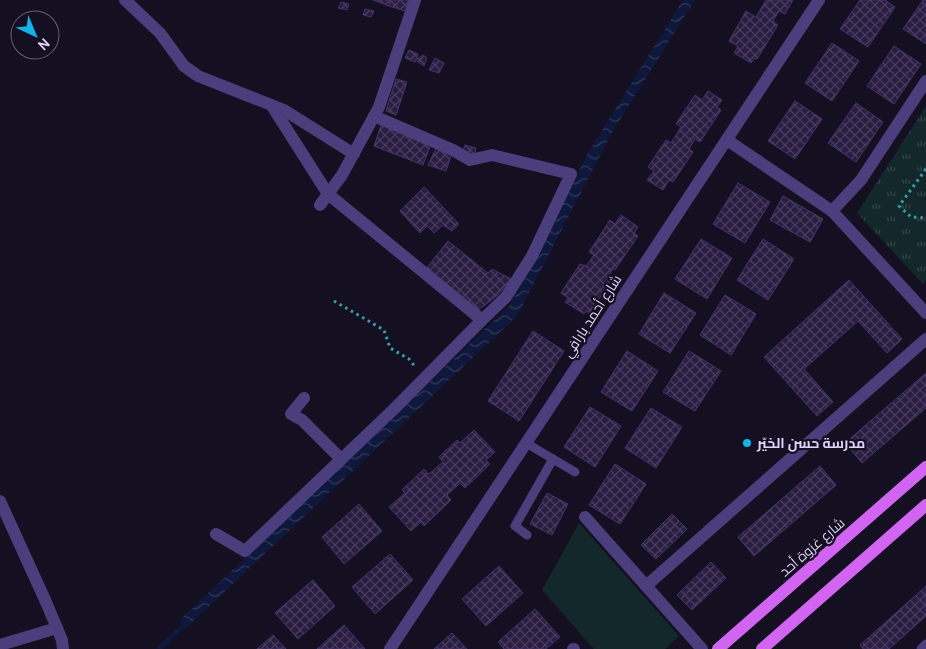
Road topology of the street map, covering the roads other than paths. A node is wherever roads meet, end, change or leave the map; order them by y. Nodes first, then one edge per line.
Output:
1 (125, 0) edge
2 (415, 0) edge
3 (819, 0) edge
4 (926, 81) edge
5 (272, 106) junction
6 (374, 116) junction
7 (726, 140) junction
8 (354, 154) junction
9 (324, 200) junction
10 (832, 211) junction
11 (926, 293) edge
12 (922, 309) edge
13 (482, 320) junction
14 (926, 339) edge
15 (304, 398) dead end
16 (526, 444) junction
17 (341, 459) junction
18 (552, 459) junction
19 (926, 468) edge
20 (574, 472) dead end
21 (0, 501) edge
22 (926, 506) edge
23 (585, 518) dead end
24 (216, 534) dead end
25 (527, 535) dead end
26 (646, 586) junction
27 (57, 628) junction
28 (926, 644) edge
29 (0, 645) edge
30 (63, 649) edge
31 (390, 649) edge
32 (702, 649) edge
33 (718, 649) edge
34 (762, 649) edge
35 (921, 649) edge

1 - 5 street
2 - 6 street
3 - 7 street, شارع أحمد بارافي
4 - 10 street
5 - 8 street
5 - 9 street
6 - 8 street
6 - 13 street
7 - 10 street
7 - 16 street, شارع أحمد بارافي
8 - 9 street
9 - 13 street
10 - 12 street
11 - 12 street
13 - 17 street
14 - 26 street
15 - 17 street
16 - 18 lane
16 - 31 street, شارع أحمد بارافي
17 - 24 street
18 - 20 lane
18 - 25 lane
19 - 33 main road, شارع غزوة أحد
21 - 27 street
22 - 34 main road
23 - 26 street
26 - 32 street
27 - 29 street
27 - 30 street
28 - 35 lane

